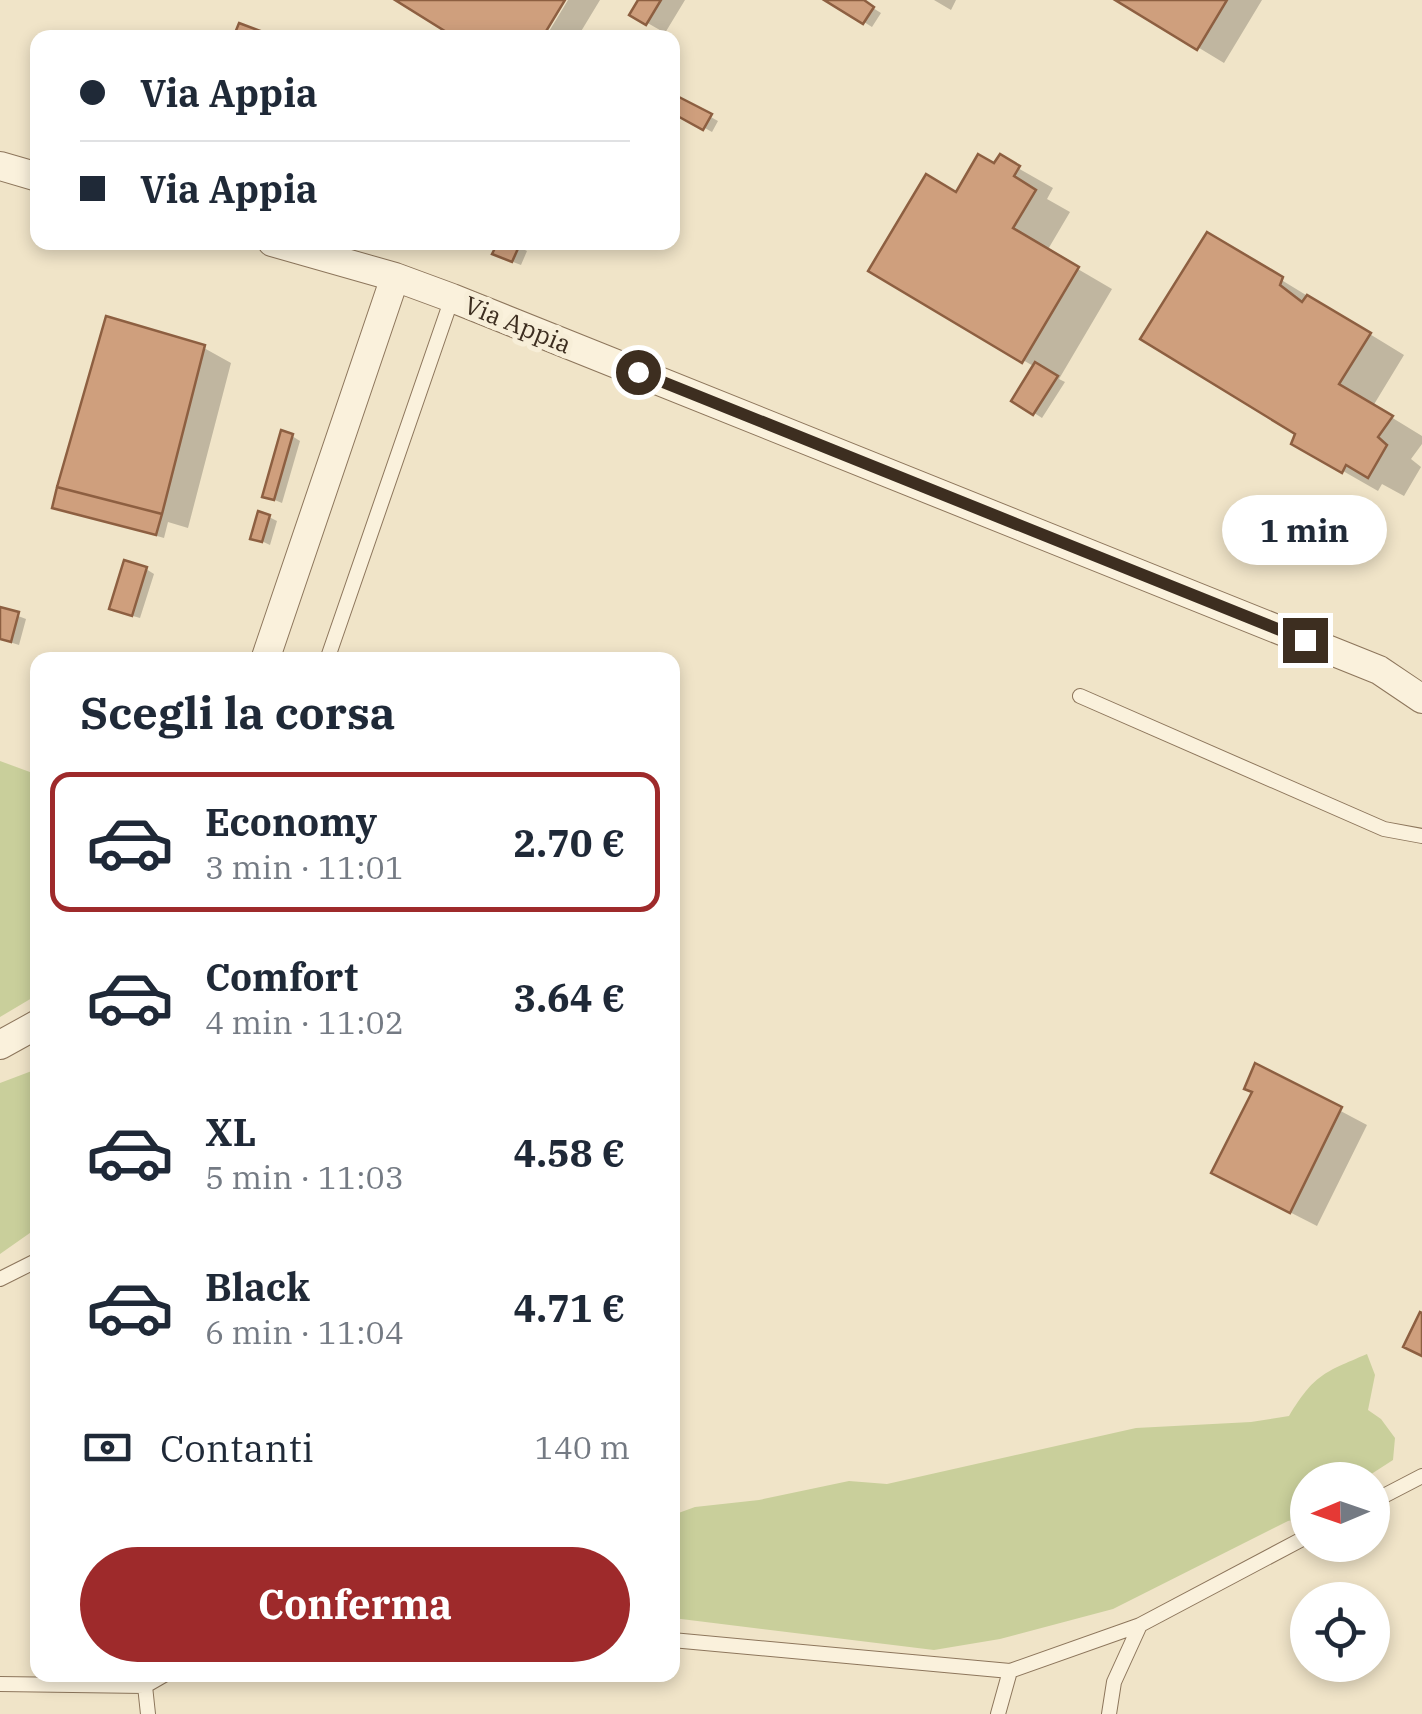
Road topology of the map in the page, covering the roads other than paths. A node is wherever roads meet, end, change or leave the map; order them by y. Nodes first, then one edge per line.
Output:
1 (0, 166) edge
2 (30, 175) edge
3 (300, 250) edge
4 (395, 277) junction
5 (452, 298) junction
6 (268, 652) edge
7 (330, 652) edge
8 (1080, 696) dead end
9 (1422, 699) edge
10 (1422, 836) edge
11 (30, 1028) edge
12 (0, 1045) edge
13 (30, 1264) edge
14 (0, 1280) edge
15 (1422, 1476) edge
16 (1390, 1493) edge
17 (1290, 1546) edge
18 (1140, 1625) junction
19 (680, 1641) edge
20 (1010, 1671) junction
21 (152, 1682) edge
22 (0, 1684) edge
23 (145, 1686) junction
24 (148, 1714) edge
25 (998, 1714) edge
26 (1109, 1714) edge

1 - 2 street
3 - 4 street, Via Appia
4 - 5 street, Via Appia
4 - 6 street
5 - 7 lane
5 - 9 street, Via Appia
8 - 10 lane
11 - 12 street
13 - 14 lane
15 - 16 lane
17 - 18 lane
18 - 20 lane
18 - 26 lane
19 - 20 lane
20 - 25 lane
21 - 23 lane
22 - 23 lane
23 - 24 lane

